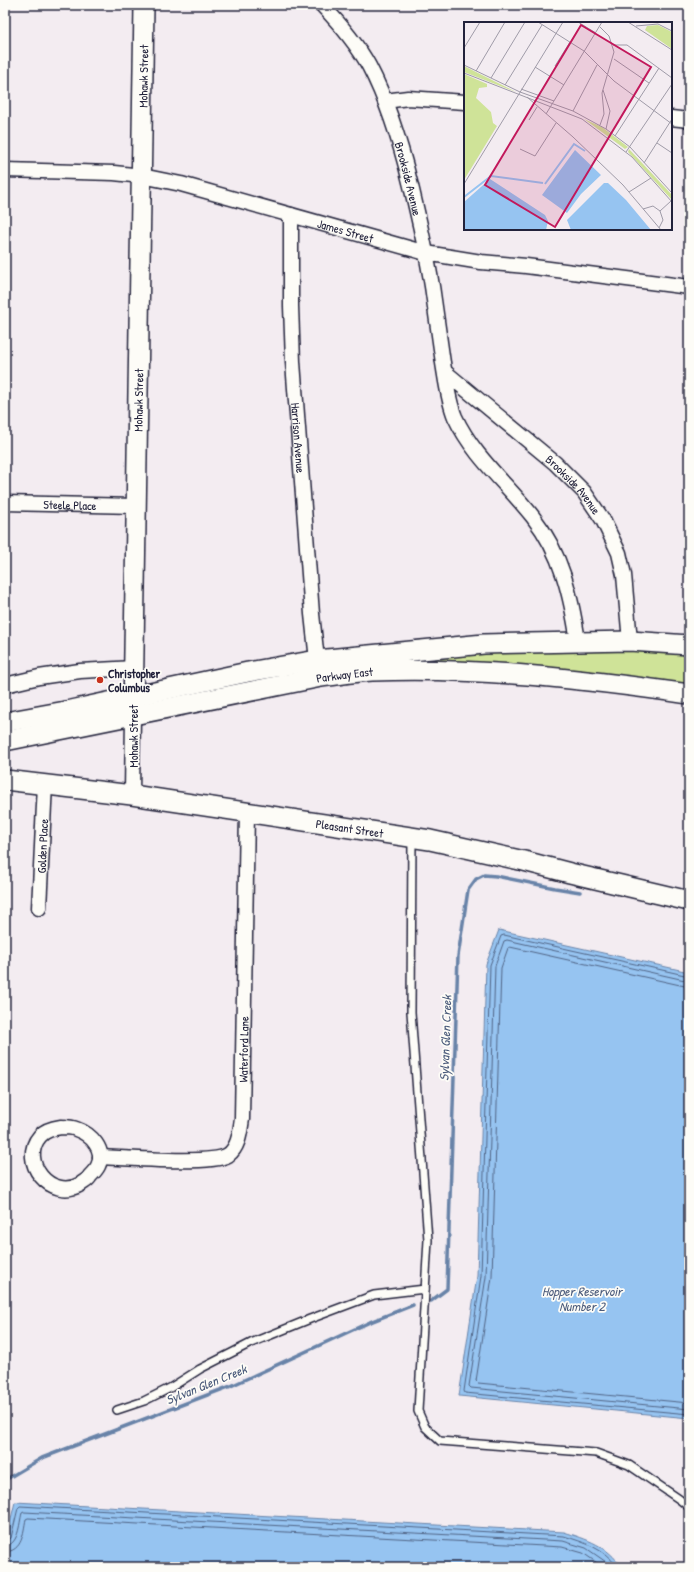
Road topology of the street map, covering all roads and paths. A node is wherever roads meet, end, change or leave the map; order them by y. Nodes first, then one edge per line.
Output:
1 (144, 5) edge
2 (322, 5) edge
3 (385, 101) junction
4 (464, 102) edge
5 (672, 118) edge
6 (689, 120) edge
7 (5, 170) edge
8 (142, 176) junction
9 (291, 215) junction
10 (426, 253) junction
11 (689, 287) edge
12 (445, 372) junction
13 (5, 503) edge
14 (135, 506) junction
15 (578, 641) junction
16 (630, 641) junction
17 (689, 645) edge
18 (317, 660) junction
19 (134, 668) junction
20 (5, 685) edge
21 (689, 694) edge
22 (133, 697) junction
23 (133, 715) junction
24 (5, 722) edge
25 (5, 741) edge
26 (5, 780) edge
27 (45, 784) junction
28 (132, 795) junction
29 (247, 812) junction
30 (412, 837) junction
31 (689, 901) edge
32 (39, 908) dead end
33 (100, 1157) junction
34 (425, 1290) junction
35 (117, 1410) dead end
36 (689, 1507) edge

1 - 8 street, Mohawk Street
2 - 3 street, Brookside Avenue
3 - 4 street
3 - 10 street, Brookside Avenue
5 - 6 street
7 - 8 street, James Street
8 - 9 street, James Street
8 - 14 street, Mohawk Street
9 - 10 street, James Street
9 - 18 street, Harrison Avenue
10 - 11 street, James Street
10 - 12 street, Brookside Avenue
12 - 15 street, Brookside Avenue
12 - 16 street, Brookside Avenue
13 - 14 street, Steele Place
14 - 19 street, Mohawk Street
15 - 16 street, Parkway East
15 - 18 street, Parkway East
16 - 17 street, Parkway East
18 - 22 street, Parkway East
19 - 20 street
19 - 22 street, Mohawk Street
21 - 23 street, Parkway East
22 - 23 street, Mohawk Street
22 - 24 street, Parkway East
23 - 25 street, Parkway East
23 - 28 street, Mohawk Street
26 - 27 street, Pleasant Street
27 - 28 street, Pleasant Street
27 - 32 street, Golden Place
28 - 29 street, Pleasant Street
29 - 30 street, Pleasant Street
29 - 33 street, Waterford Lane
30 - 31 street, Pleasant Street
30 - 34 lane
33 - 33 street
34 - 35 lane
34 - 36 lane

